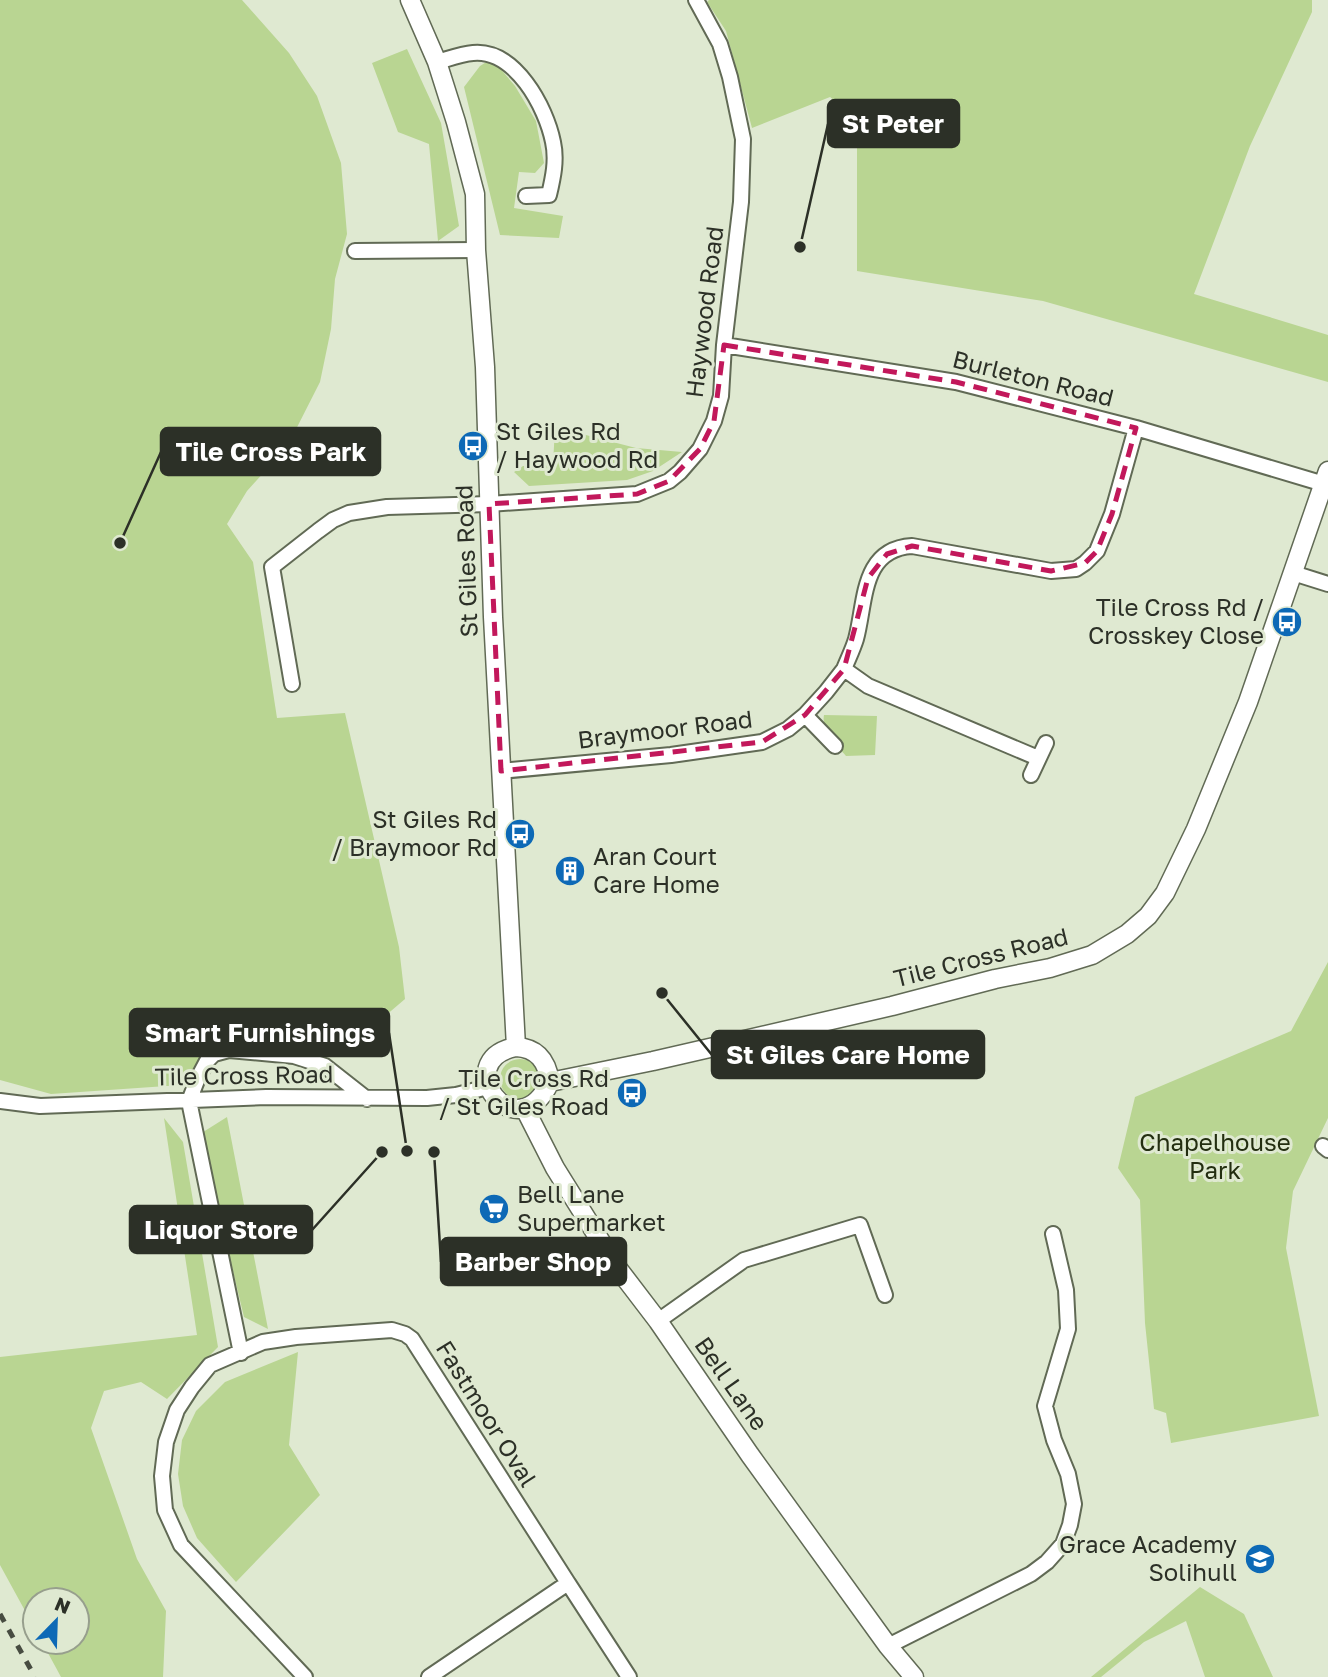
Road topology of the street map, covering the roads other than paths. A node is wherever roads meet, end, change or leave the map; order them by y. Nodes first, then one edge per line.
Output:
1 (410, 0) edge
2 (696, 0) edge
3 (437, 62) junction
4 (526, 196) dead end
5 (476, 250) junction
6 (355, 251) dead end
7 (724, 345) junction
8 (1136, 428) junction
9 (1326, 478) edge
10 (489, 503) junction
11 (1293, 573) junction
12 (1328, 584) edge
13 (844, 669) junction
14 (292, 684) dead end
15 (805, 715) junction
16 (1046, 743) dead end
17 (835, 746) dead end
18 (1038, 758) junction
19 (501, 771) junction
20 (1031, 775) dead end
21 (516, 1047) junction
22 (550, 1082) junction
23 (488, 1087) junction
24 (367, 1099) junction
25 (0, 1101) edge
26 (188, 1101) junction
27 (524, 1109) junction
28 (1053, 1234) dead end
29 (885, 1295) dead end
30 (658, 1321) junction
31 (241, 1353) junction
32 (568, 1583) junction
33 (888, 1646) junction
34 (305, 1677) edge
35 (429, 1677) edge
36 (629, 1677) edge
37 (914, 1677) edge

1 - 3 street, St Giles Road
2 - 7 street, Haywood Road
3 - 4 street
3 - 5 street, St Giles Road
5 - 6 street
5 - 10 street, St Giles Road
7 - 8 street, Burleton Road
7 - 10 street, Haywood Road
8 - 9 street, Burleton Road
8 - 13 street, Braymoor Road
9 - 11 street, Tile Cross Road
10 - 14 street, Haywood Road
10 - 19 street, St Giles Road
11 - 12 street
11 - 22 street, Tile Cross Road
13 - 15 street, Braymoor Road
13 - 18 street
15 - 17 street
15 - 19 street, Braymoor Road
16 - 18 street
18 - 20 street
19 - 21 street, St Giles Road
21 - 22 street
21 - 23 street
22 - 27 street
23 - 24 street, Tile Cross Road
23 - 27 street
24 - 26 street, Tile Cross Road
24 - 26 street
25 - 26 street, Tile Cross Road
26 - 31 street
27 - 30 street, Bell Lane
28 - 33 street
29 - 30 street
30 - 33 street, Bell Lane
31 - 32 street, Fastmoor Oval
31 - 34 street, Fastmoor Oval
32 - 35 street
32 - 36 street
33 - 37 street, Bell Lane

